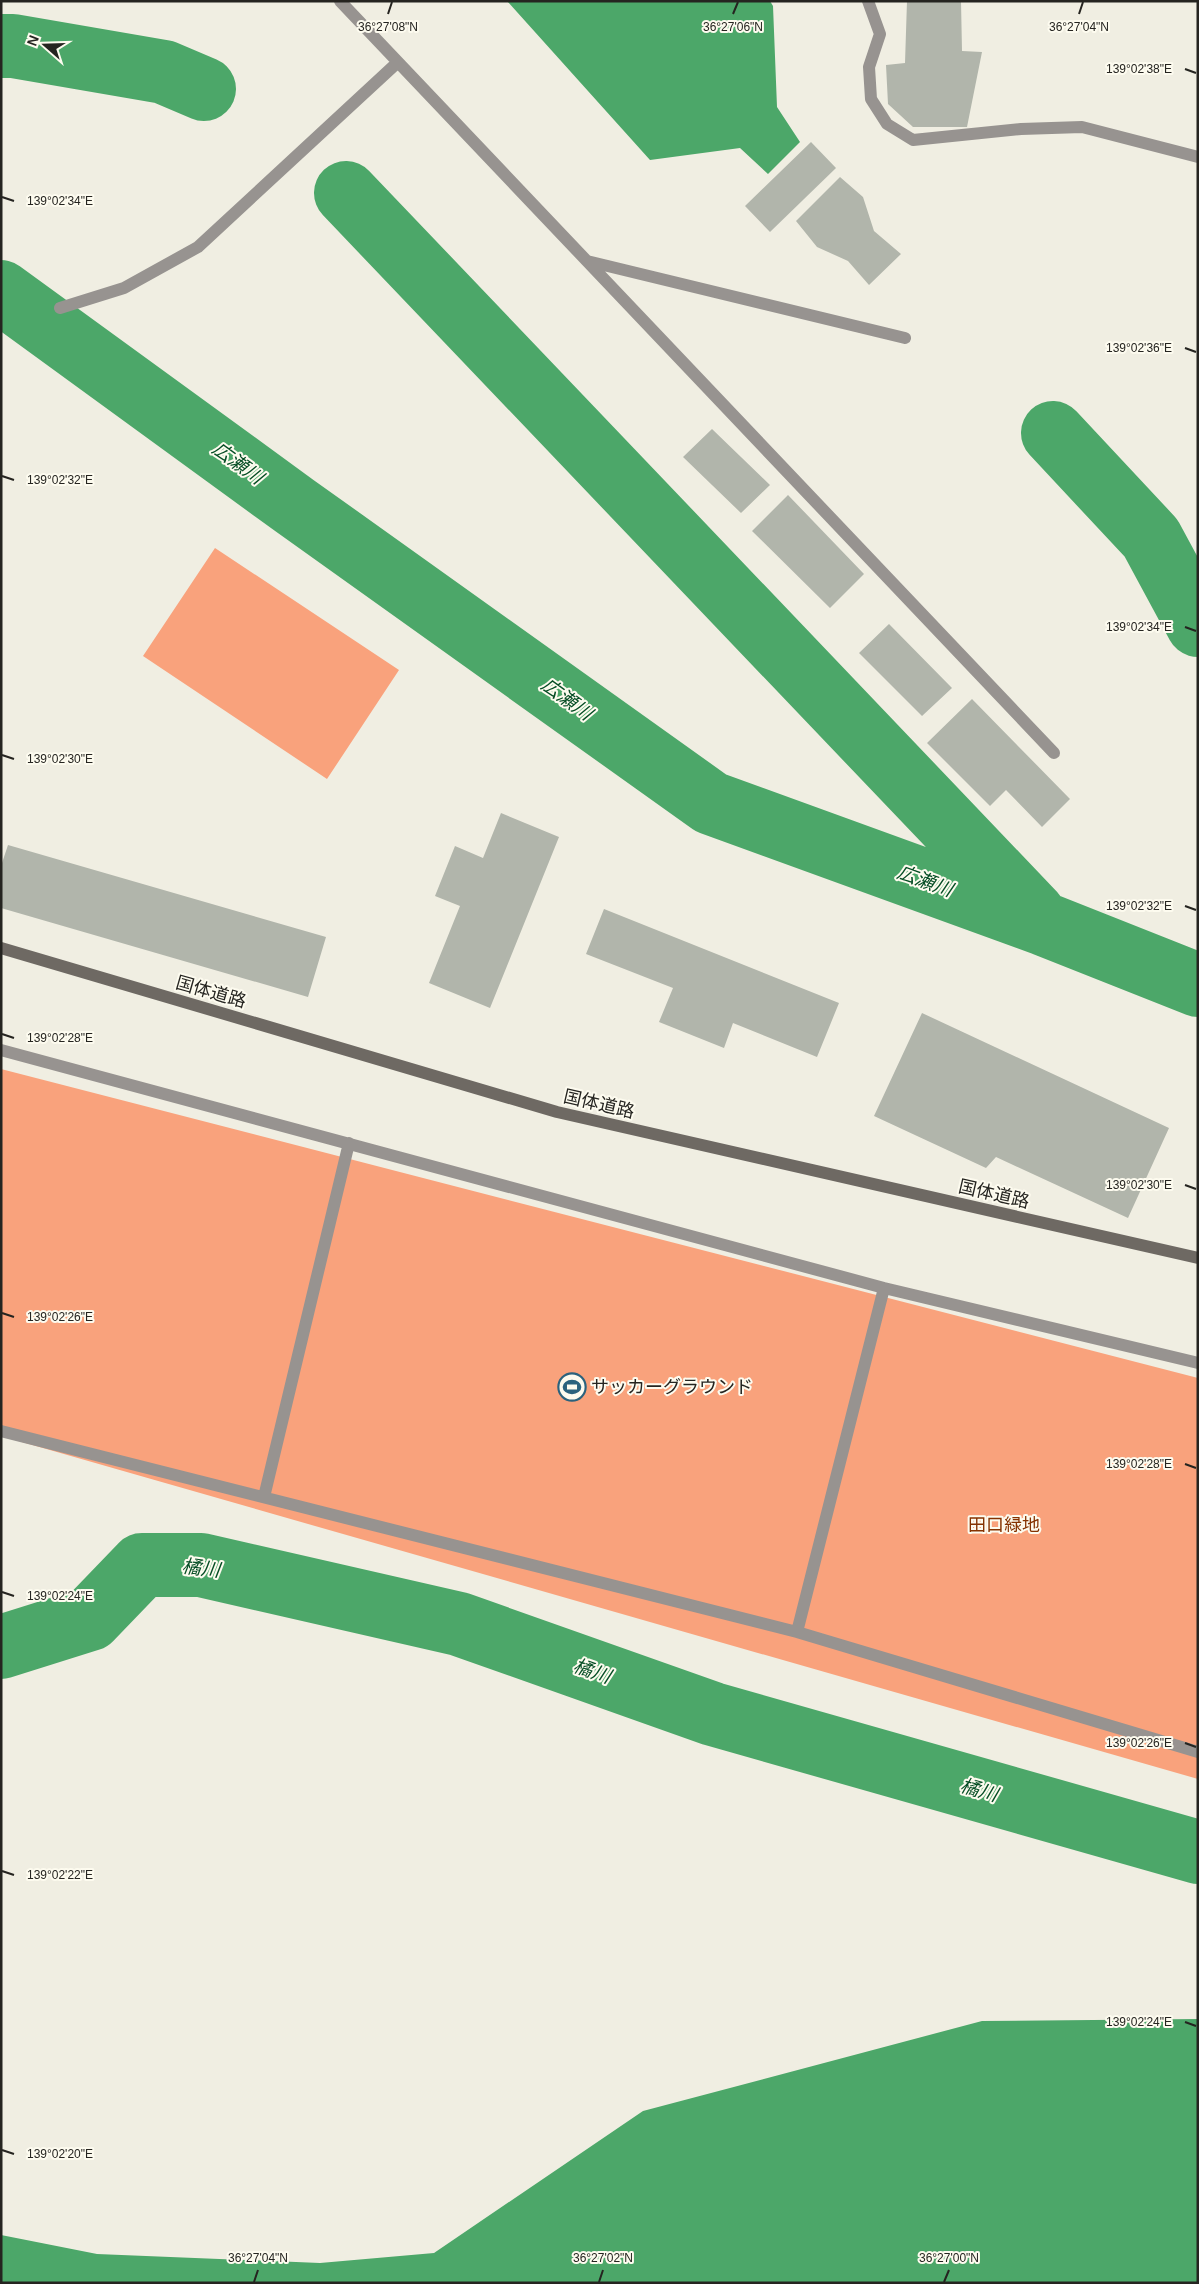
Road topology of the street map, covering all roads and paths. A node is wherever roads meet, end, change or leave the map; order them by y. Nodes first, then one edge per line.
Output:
1 (340, 1) edge
2 (868, 1) edge
3 (398, 62) junction
4 (1198, 157) edge
5 (587, 261) junction
6 (60, 308) dead end
7 (905, 338) dead end
8 (1054, 753) dead end
9 (1, 948) edge
10 (1, 1050) edge
11 (349, 1143) junction
12 (1198, 1258) edge
13 (884, 1288) junction
14 (1198, 1363) edge
15 (1, 1431) edge
16 (264, 1497) junction
17 (797, 1632) junction
18 (1198, 1752) edge

1 - 3 street
2 - 4 street
3 - 5 street
3 - 6 street
5 - 7 street
5 - 8 street
9 - 12 street, 国体道路
10 - 11 street
11 - 13 street
11 - 16 street
13 - 14 street
13 - 17 street
15 - 16 street
16 - 17 street
17 - 18 street

